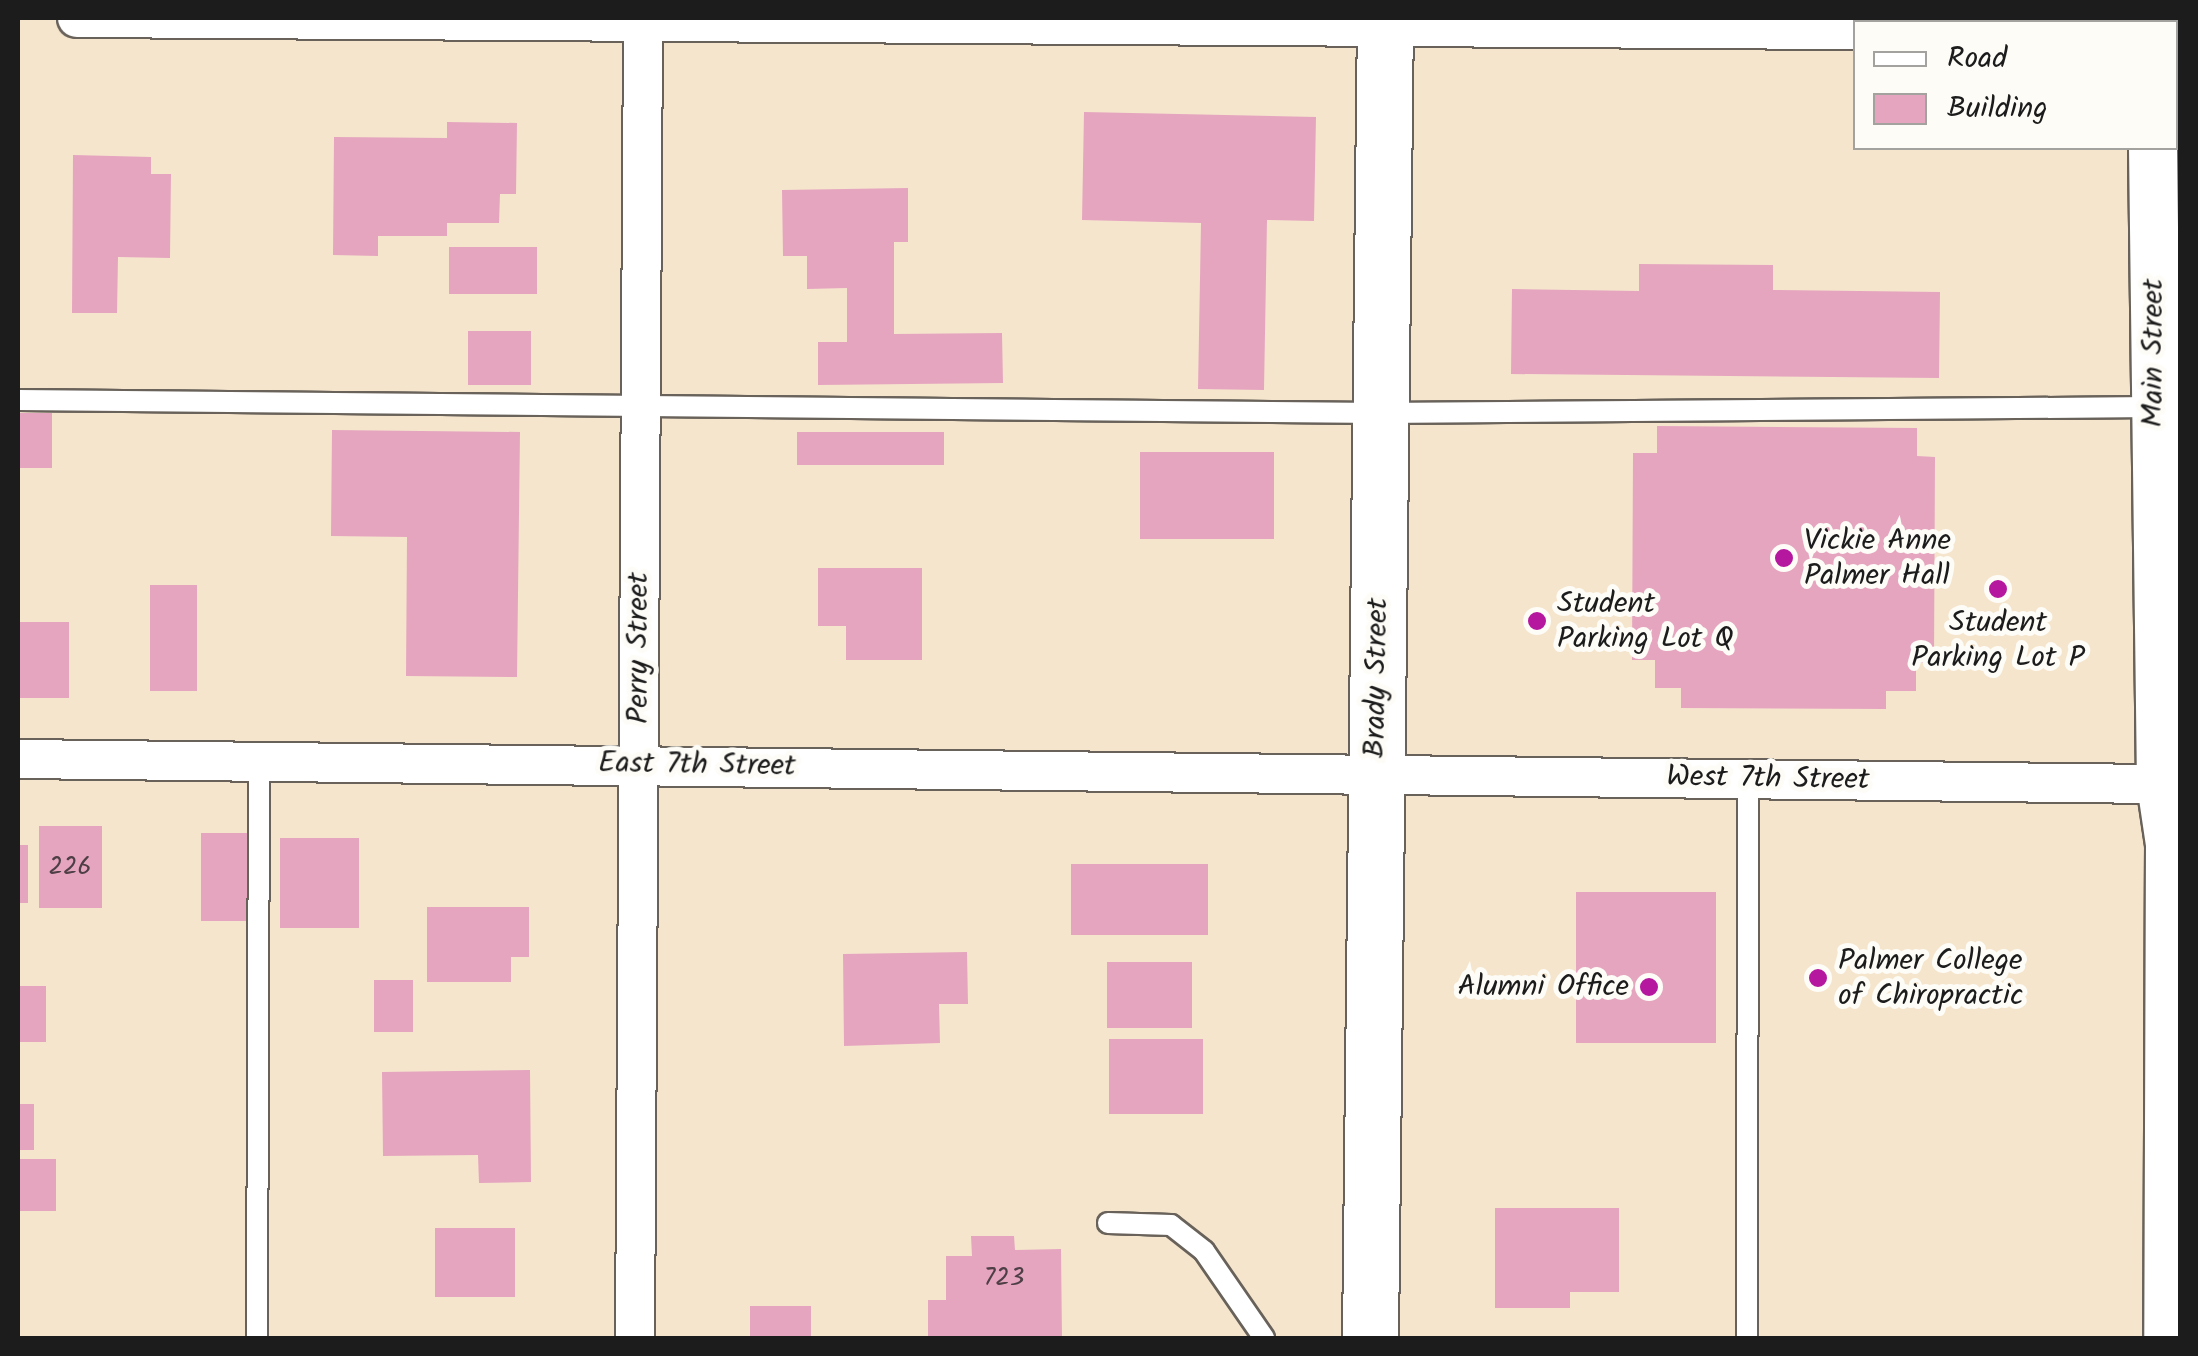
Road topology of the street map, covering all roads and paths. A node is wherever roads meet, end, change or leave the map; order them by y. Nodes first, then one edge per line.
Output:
1 (77, 18) edge
2 (643, 19) edge
3 (1385, 22) edge
4 (1746, 23) edge
5 (1853, 30) edge
6 (2153, 150) edge
7 (18, 400) edge
8 (2153, 406) junction
9 (641, 410) junction
10 (1380, 413) junction
11 (18, 759) edge
12 (259, 761) junction
13 (638, 764) junction
14 (1376, 774) junction
15 (1748, 778) junction
16 (2161, 784) junction
17 (1108, 1223) dead end
18 (257, 1338) edge
19 (635, 1338) edge
20 (1264, 1338) edge
21 (1370, 1338) edge
22 (1746, 1338) edge
23 (2168, 1338) edge

1 - 2 street
2 - 3 street
2 - 9 street, Perry Street
3 - 4 street
3 - 10 highway, Brady Street
4 - 5 street
6 - 8 street, Main Street
7 - 9 lane
8 - 10 lane
8 - 16 street, Main Street
9 - 10 lane
9 - 13 street, Perry Street
10 - 14 highway, Brady Street
11 - 12 street, East 7th Street
12 - 13 street, East 7th Street
12 - 18 lane
13 - 14 street, East 7th Street
13 - 19 street, Perry Street
14 - 15 street, West 7th Street
14 - 21 highway, Brady Street
15 - 16 street, West 7th Street
15 - 22 lane
16 - 23 street, Main Street
17 - 20 lane

